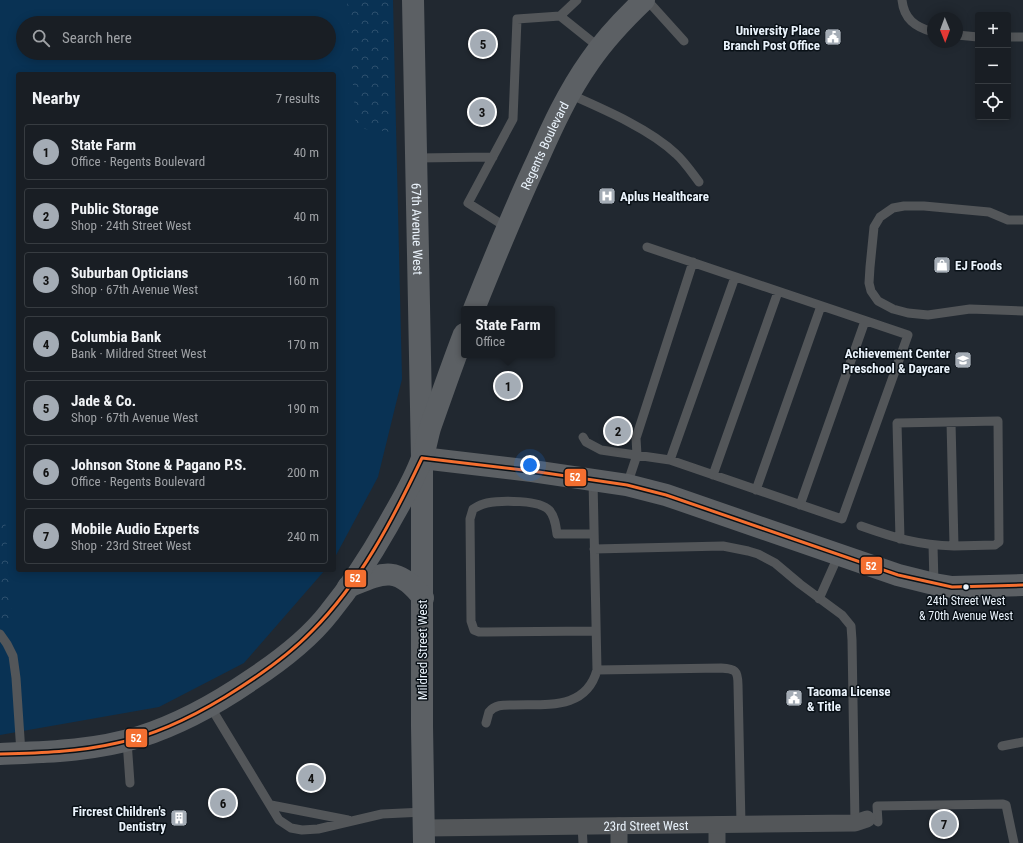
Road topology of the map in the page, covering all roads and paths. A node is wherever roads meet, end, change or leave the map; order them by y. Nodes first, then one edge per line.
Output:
1 (412, 0) edge
2 (577, 0) edge
3 (644, 0) edge
4 (648, 0) edge
5 (902, 0) edge
6 (560, 16) junction
7 (927, 30) edge
8 (963, 36) edge
9 (975, 37) edge
10 (1011, 37) edge
11 (1023, 37) edge
12 (684, 41) dead end
13 (600, 48) junction
14 (569, 94) junction
15 (493, 157) junction
16 (416, 158) junction
17 (700, 182) dead end
18 (1023, 220) edge
19 (506, 227) junction
20 (647, 247) dead end
21 (693, 262) junction
22 (735, 277) junction
23 (778, 292) junction
24 (475, 306) edge
25 (821, 306) junction
26 (1023, 311) edge
27 (865, 321) junction
28 (461, 342) edge
29 (952, 422) junction
30 (583, 437) dead end
31 (637, 455) junction
32 (422, 458) junction
33 (670, 460) junction
34 (713, 475) junction
35 (593, 480) junction
36 (627, 485) junction
37 (756, 490) junction
38 (800, 505) junction
39 (862, 526) dead end
40 (594, 534) junction
41 (900, 540) junction
42 (933, 545) junction
43 (954, 546) junction
44 (594, 549) junction
45 (839, 554) junction
46 (934, 584) junction
47 (1023, 585) edge
48 (348, 587) junction
49 (423, 598) junction
50 (819, 598) junction
51 (596, 631) junction
52 (0, 634) edge
53 (597, 670) junction
54 (210, 706) junction
55 (486, 723) dead end
56 (126, 740) junction
57 (1023, 742) edge
58 (1002, 746) dead end
59 (21, 753) junction
60 (0, 754) edge
61 (130, 783) dead end
62 (271, 805) junction
63 (352, 821) junction
64 (867, 821) junction
65 (741, 824) junction
66 (717, 825) junction
67 (619, 826) junction
68 (424, 828) edge
69 (582, 835) edge
70 (619, 843) edge
71 (717, 843) edge
72 (1014, 843) edge

1 - 16 main road, 67th Avenue West
2 - 6 lane
3 - 13 main road, Regents Boulevard
4 - 12 lane
5 - 7 lane
6 - 13 lane
6 - 15 lane
8 - 9 lane
10 - 11 lane
13 - 14 main road, Regents Boulevard
14 - 17 lane
14 - 19 main road, Regents Boulevard
15 - 16 lane
15 - 19 lane
16 - 32 main road, 67th Avenue West
18 - 26 lane
19 - 24 main road, Regents Boulevard
20 - 21 lane
21 - 22 lane
21 - 31 lane
22 - 23 lane
22 - 33 lane
23 - 25 lane
23 - 34 lane
25 - 27 lane
25 - 37 lane
27 - 38 lane
27 - 38 lane
28 - 32 main road
29 - 41 lane
29 - 43 lane
29 - 43 lane
30 - 31 lane
31 - 33 lane
31 - 36 lane
32 - 35 main road
32 - 48 main road
32 - 49 main road, Mildred Street West
33 - 34 lane
34 - 37 lane
35 - 36 main road
35 - 40 lane
36 - 45 main road
37 - 38 lane
39 - 41 lane
40 - 44 lane
40 - 51 lane
41 - 42 lane
42 - 43 lane
42 - 46 lane
44 - 50 lane
44 - 51 lane
45 - 46 main road
45 - 50 lane
46 - 47 main road
48 - 49 main road
48 - 54 main road
49 - 68 main road, Mildred Street West
50 - 64 lane
51 - 53 lane
52 - 59 lane
53 - 55 lane
53 - 65 lane
54 - 56 main road
54 - 62 lane
56 - 59 main road
56 - 61 lane
57 - 58 lane
59 - 60 main road
62 - 63 lane
62 - 63 lane
63 - 68 lane
64 - 65 street, 23rd Street West
64 - 72 lane
65 - 66 street, 23rd Street West
66 - 67 street, 23rd Street West
66 - 71 street
67 - 69 street, 23rd Street West
67 - 70 street
68 - 69 street, 23rd Street West

